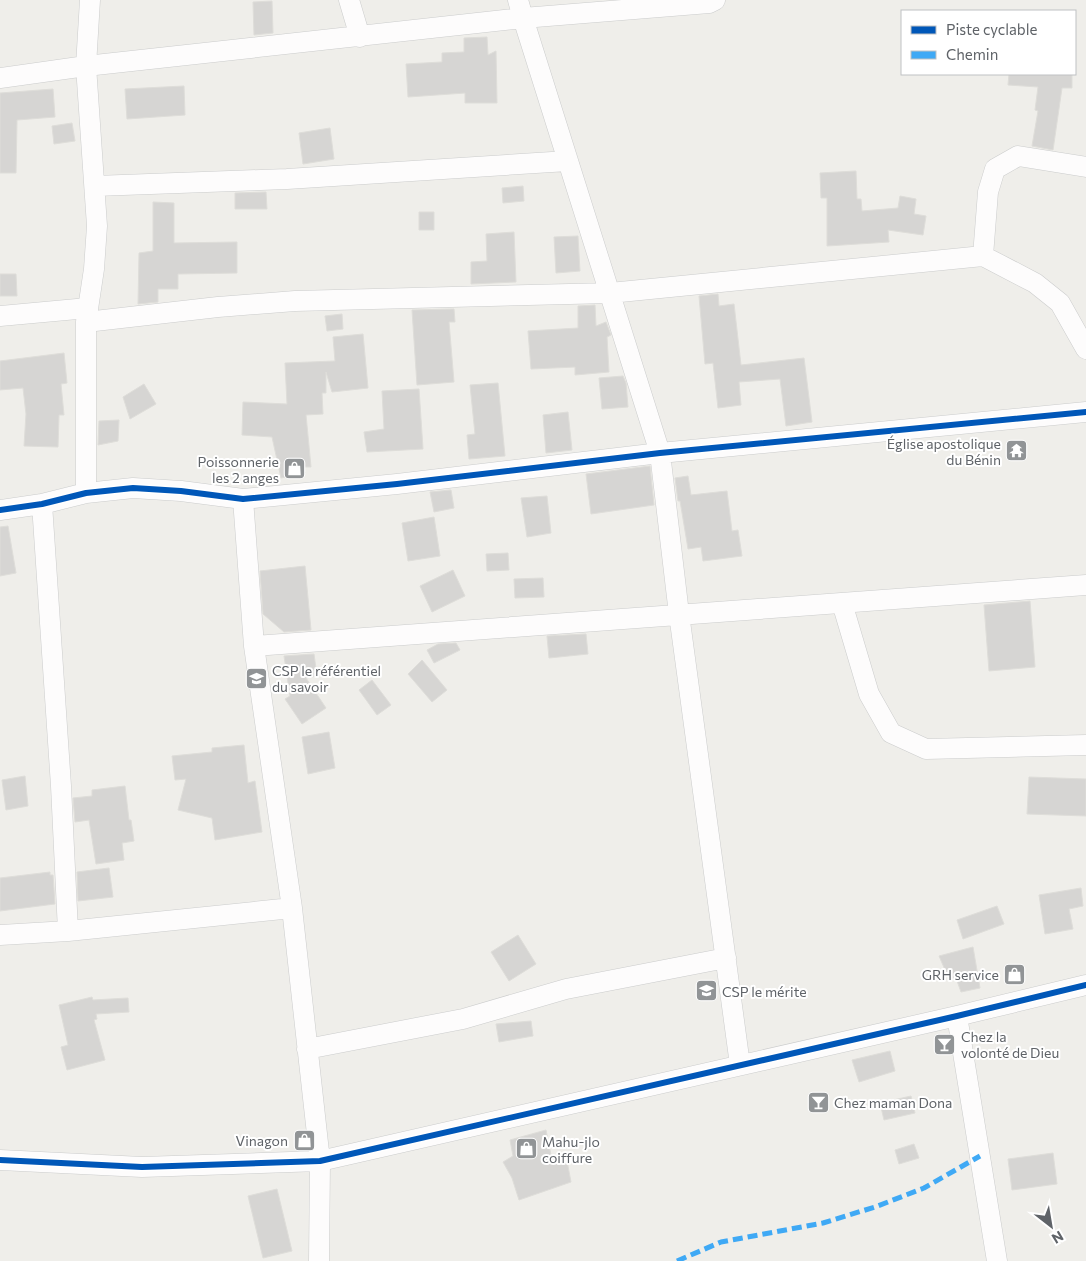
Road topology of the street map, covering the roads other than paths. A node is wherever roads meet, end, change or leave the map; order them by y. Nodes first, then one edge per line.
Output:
1 (90, 0) edge
2 (349, 0) edge
3 (715, 0) edge
4 (520, 9) edge
5 (360, 37) junction
6 (86, 66) junction
7 (0, 78) edge
8 (568, 161) junction
9 (1086, 167) edge
10 (95, 186) junction
11 (983, 256) junction
12 (610, 293) junction
13 (87, 315) junction
14 (0, 316) edge
15 (1086, 349) edge
16 (1086, 412) edge
17 (660, 453) junction
18 (86, 493) junction
19 (243, 499) junction
20 (42, 504) junction
21 (0, 510) edge
22 (1086, 585) edge
23 (842, 602) junction
24 (679, 614) junction
25 (254, 646) junction
26 (1086, 745) edge
27 (292, 908) junction
28 (68, 931) junction
29 (0, 935) edge
30 (726, 958) junction
31 (1086, 985) edge
32 (957, 1016) junction
33 (307, 1049) junction
34 (740, 1065) junction
35 (0, 1160) edge
36 (320, 1161) junction
37 (319, 1261) edge
38 (996, 1261) edge

1 - 6 street
2 - 5 street
3 - 4 street
4 - 5 street
4 - 8 street
5 - 6 street
6 - 7 street
6 - 10 street
8 - 10 street
8 - 12 street
9 - 11 street
10 - 13 street
11 - 12 street
11 - 15 street
12 - 13 street
12 - 17 street
13 - 14 street
13 - 18 street
16 - 17 street
17 - 19 street
17 - 24 street
18 - 19 street
18 - 20 street
19 - 25 street
20 - 21 street
20 - 28 street
22 - 23 street
23 - 24 street
23 - 26 street
24 - 25 street
24 - 30 street
25 - 27 street
27 - 28 street
27 - 33 street
28 - 29 street
30 - 33 street
30 - 34 street
31 - 32 street
32 - 34 street
32 - 38 street
33 - 36 street
34 - 36 street
35 - 36 street
36 - 37 street

